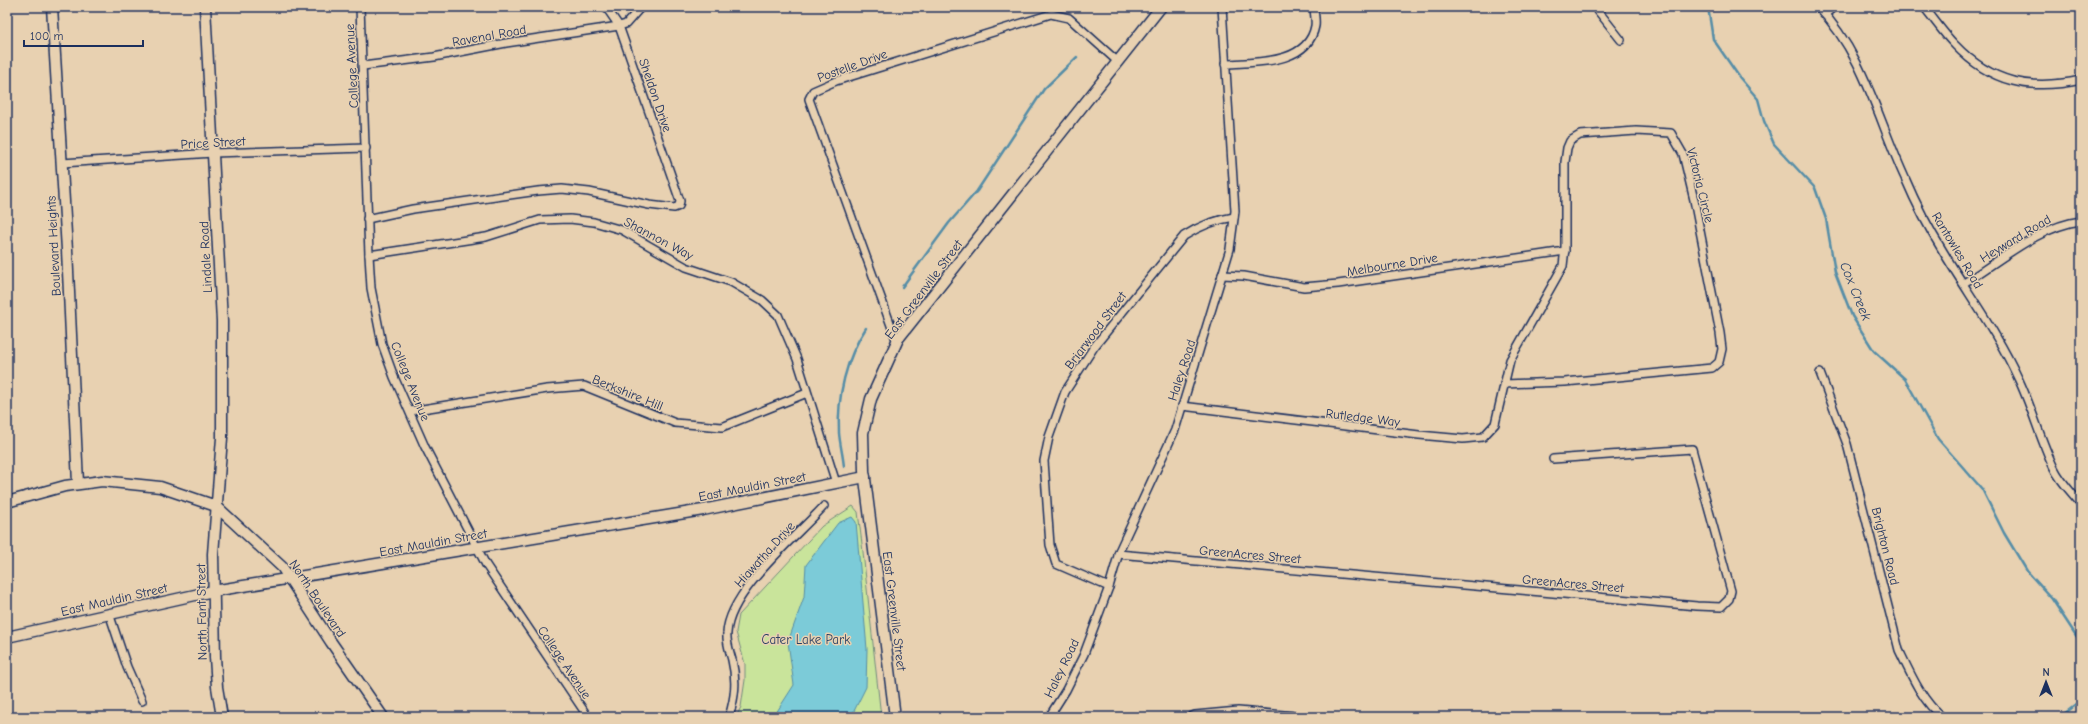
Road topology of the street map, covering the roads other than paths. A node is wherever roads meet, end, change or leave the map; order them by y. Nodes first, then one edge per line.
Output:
1 (52, 7) edge
2 (205, 7) edge
3 (360, 7) edge
4 (606, 7) edge
5 (641, 7) edge
6 (1162, 7) edge
7 (1222, 7) edge
8 (1314, 7) edge
9 (1595, 7) edge
10 (1818, 7) edge
11 (1834, 7) edge
12 (1924, 7) edge
13 (1825, 14) junction
14 (619, 26) junction
15 (1621, 40) dead end
16 (1117, 61) junction
17 (1225, 64) junction
18 (363, 66) junction
19 (2081, 80) edge
20 (366, 148) junction
21 (213, 153) junction
22 (62, 163) junction
23 (680, 201) joint
24 (1234, 217) junction
25 (368, 219) junction
26 (2081, 221) edge
27 (1565, 251) junction
28 (369, 255) junction
29 (1222, 274) junction
30 (1964, 283) junction
31 (897, 342) junction
32 (1820, 373) dead end
33 (1504, 384) junction
34 (807, 393) junction
35 (1182, 406) junction
36 (410, 411) junction
37 (1553, 459) dead end
38 (865, 477) junction
39 (78, 483) junction
40 (836, 483) junction
41 (7, 502) edge
42 (2081, 504) edge
43 (216, 506) junction
44 (824, 506) dead end
45 (477, 548) junction
46 (1118, 554) junction
47 (289, 577) junction
48 (1109, 587) junction
49 (213, 591) junction
50 (108, 613) junction
51 (7, 637) edge
52 (142, 701) dead end
53 (222, 717) edge
54 (383, 717) edge
55 (588, 717) edge
56 (729, 717) edge
57 (895, 717) edge
58 (1050, 717) edge
59 (1190, 717) edge
60 (1307, 717) edge
61 (1942, 717) edge

1 - 22 street, Boulevard Heights
2 - 21 street, Lindale Road
3 - 18 street, College Avenue
4 - 14 street, Sheldon Drive
5 - 14 street
6 - 16 street, East Greenville Street
7 - 17 street, Haley Road
8 - 17 street
9 - 15 street
10 - 13 street, Rantowles Road
11 - 13 street
12 - 19 street
13 - 30 street, Rantowles Road
14 - 18 street, Ravenal Road
14 - 23 street, Sheldon Drive
16 - 31 street, East Greenville Street
16 - 31 street, Postelle Drive
17 - 24 street, Haley Road
18 - 20 street, College Avenue
20 - 21 street, Price Street
20 - 25 street, College Avenue
21 - 22 street, Price Street
21 - 43 street, Lindale Road
22 - 39 street, Boulevard Heights
23 - 25 street, Shannon Way
24 - 29 street, Haley Road
24 - 48 street, Briarwood Street
25 - 28 street, College Avenue
26 - 30 street, Heyward Road
27 - 29 street, Melbourne Drive
27 - 33 street, Victoria Circle
27 - 33 street, Victoria Circle
28 - 34 street, Shannon Way
28 - 36 street, College Avenue
29 - 35 street, Haley Road
30 - 42 street, Rantowles Road
31 - 38 street, East Greenville Street
32 - 61 street, Brighton Road
33 - 35 street, Rutledge Way
34 - 36 street, Berkshire Hill
34 - 40 street, Shannon Way
35 - 46 street, Haley Road
36 - 45 street, College Avenue
37 - 46 street, GreenAcres Street
38 - 40 street, East Mauldin Street
38 - 57 street, East Greenville Street
39 - 41 street, North Boulevard
39 - 43 street, North Boulevard
40 - 45 street, East Mauldin Street
43 - 47 street, North Boulevard
43 - 49 street, North Fant Street
44 - 56 street, Hiawatha Drive
45 - 47 street, East Mauldin Street
45 - 55 street, College Avenue
46 - 48 street, Haley Road
47 - 49 street, East Mauldin Street
47 - 54 street, North Boulevard
48 - 58 street, Haley Road
49 - 50 street, East Mauldin Street
49 - 53 street, North Fant Street
50 - 51 street, East Mauldin Street
50 - 52 street
59 - 60 street

